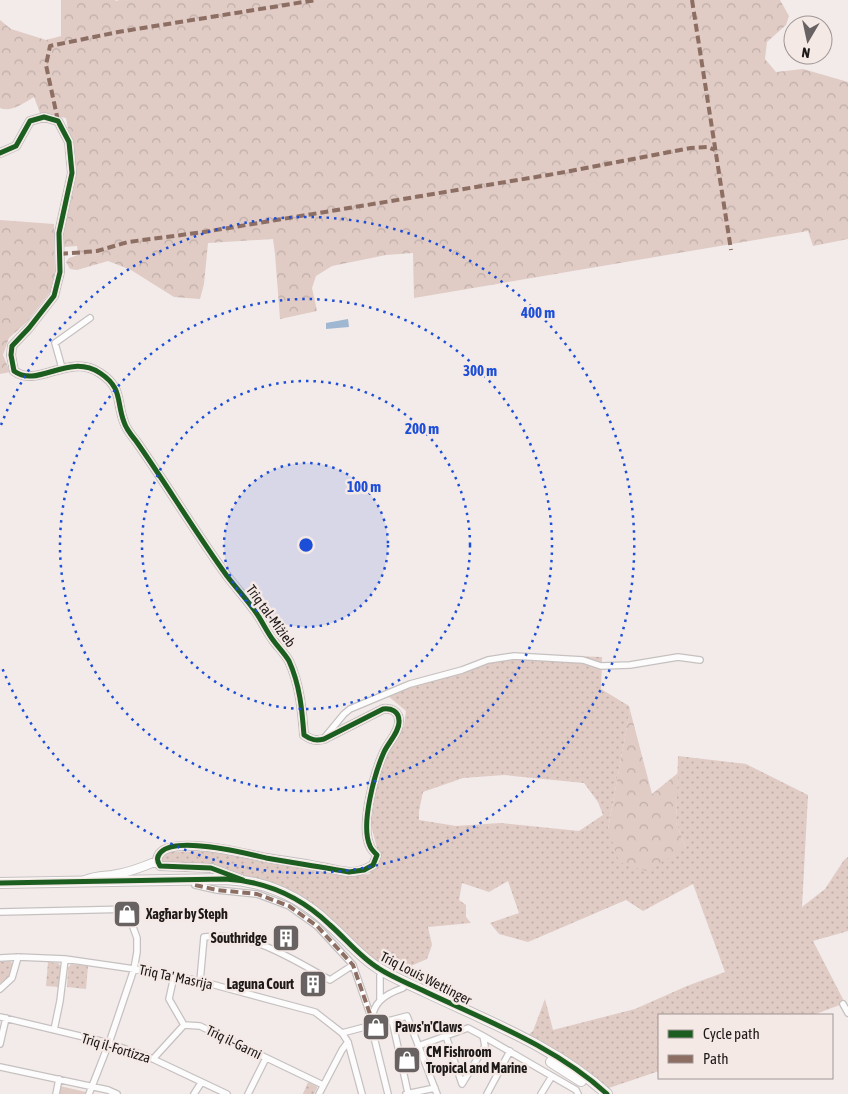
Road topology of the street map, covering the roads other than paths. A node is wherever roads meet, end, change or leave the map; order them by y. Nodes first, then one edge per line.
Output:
1 (0, 153) edge
2 (90, 318) dead end
3 (62, 368) junction
4 (700, 660) dead end
5 (324, 739) junction
6 (158, 862) junction
7 (243, 880) junction
8 (82, 882) junction
9 (0, 883) edge
10 (195, 885) junction
11 (0, 890) edge
12 (134, 909) dead end
13 (0, 912) edge
14 (133, 927) dead end
15 (18, 957) junction
16 (0, 958) edge
17 (65, 959) junction
18 (353, 966) junction
19 (134, 968) junction
20 (174, 976) junction
21 (380, 976) junction
22 (200, 981) junction
23 (403, 988) junction
24 (0, 989) edge
25 (380, 1000) junction
26 (843, 1004) dead end
27 (848, 1013) edge
28 (371, 1017) junction
29 (3, 1018) edge
30 (392, 1020) junction
31 (184, 1025) junction
32 (370, 1026) junction
33 (54, 1030) junction
34 (342, 1033) junction
35 (446, 1036) junction
36 (483, 1036) junction
37 (348, 1042) junction
38 (109, 1043) junction
39 (0, 1044) edge
40 (418, 1046) junction
41 (510, 1051) junction
42 (266, 1058) junction
43 (153, 1059) junction
44 (0, 1067) edge
45 (552, 1076) junction
46 (59, 1080) junction
47 (201, 1083) junction
48 (323, 1085) junction
49 (92, 1087) junction
50 (102, 1089) junction
51 (436, 1091) edge
52 (422, 1092) edge
53 (56, 1094) edge
54 (89, 1094) edge
55 (107, 1094) edge
56 (117, 1094) edge
57 (194, 1094) edge
58 (227, 1094) edge
59 (248, 1094) edge
60 (319, 1094) edge
61 (362, 1094) edge
62 (388, 1094) edge
63 (407, 1094) edge
64 (487, 1094) edge
65 (541, 1094) edge
66 (578, 1094) edge
67 (597, 1094) edge
68 (607, 1094) edge

1 - 3 street, Triq tal-Miżieb
2 - 3 street
3 - 5 street, Triq tal-Miżieb
4 - 5 street
5 - 6 street
6 - 7 street
6 - 8 street
7 - 8 highway, Triq Louis Wettinger
7 - 68 highway, Triq Louis Wettinger
8 - 9 highway, Triq Louis Wettinger
10 - 11 highway, Triq Louis Wettinger
10 - 18 street
10 - 21 highway, Triq Louis Wettinger
12 - 13 street
14 - 19 street
15 - 16 street, Triq Ta' Masrija
15 - 17 street, Triq Ta' Masrija
15 - 24 street
17 - 19 street, Triq Ta' Masrija
17 - 33 street
18 - 22 street
18 - 28 street
19 - 20 street, Triq Ta' Masrija
19 - 38 street
20 - 22 street, Triq Ta' Masrija
20 - 31 street
21 - 23 highway, Triq Louis Wettinger
21 - 25 street
22 - 34 street, Triq Ta' Masrija
23 - 25 street
23 - 67 highway, Triq Louis Wettinger
25 - 28 street
26 - 27 street
28 - 32 street
29 - 33 street, Triq il-Fortizza
29 - 39 street
30 - 32 street
30 - 40 street
30 - 63 street
31 - 42 street, Triq il-Garni
31 - 43 street
32 - 34 street
32 - 62 street
33 - 38 street, Triq il-Fortizza
34 - 37 street, Triq Ta' Masrija
35 - 36 street
35 - 36 street
35 - 40 street
36 - 41 street
37 - 48 street
37 - 61 street, Triq Ta' Masrija
38 - 43 street, Triq il-Fortizza
38 - 49 street
40 - 51 street
41 - 45 street
41 - 64 street
42 - 48 street, Triq il-Garni
42 - 59 street
43 - 47 street, Triq il-Fortizza
44 - 46 street
45 - 65 street
45 - 66 street
46 - 49 street
46 - 53 street
47 - 57 street
47 - 58 street, Triq il-Fortizza
48 - 60 street
49 - 50 street
49 - 54 street
50 - 55 street
50 - 56 street
51 - 52 street
52 - 63 street

